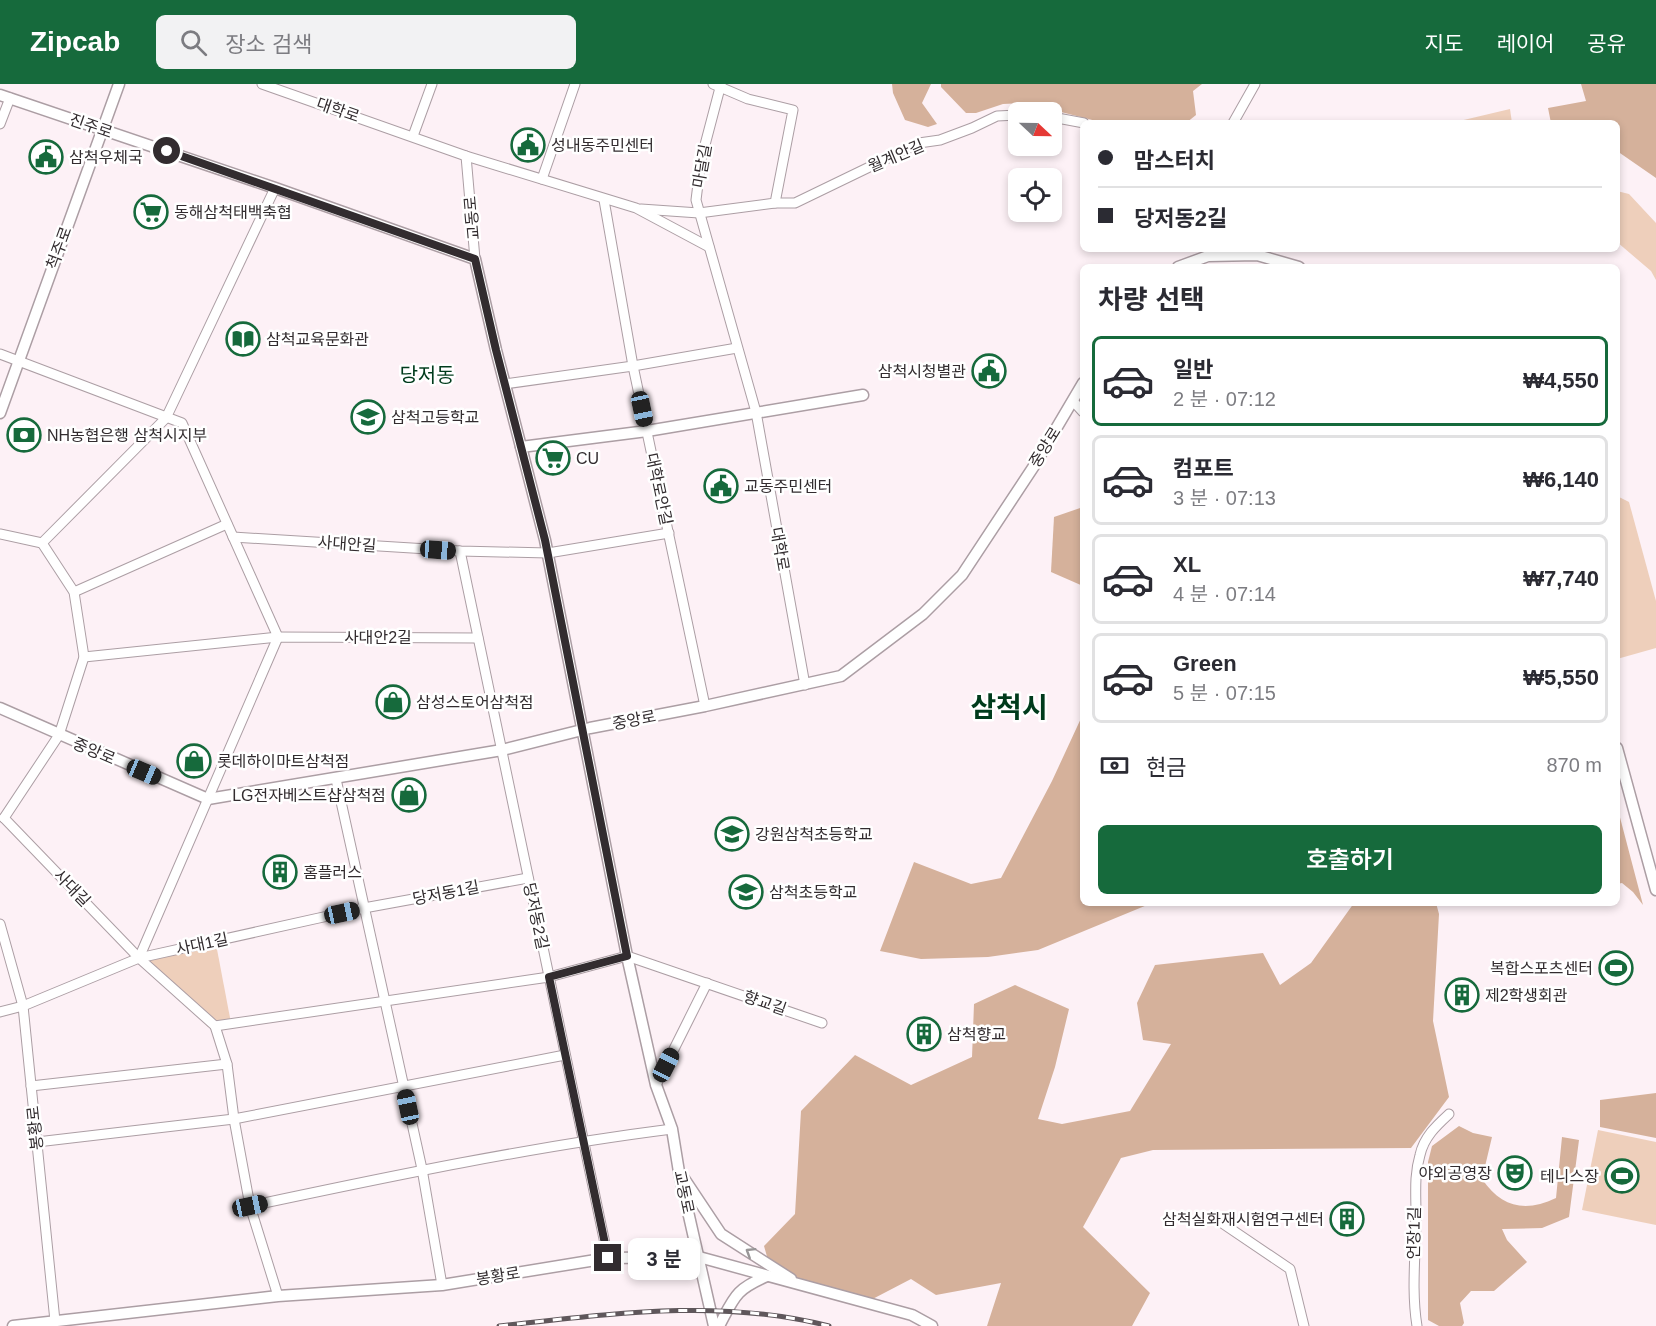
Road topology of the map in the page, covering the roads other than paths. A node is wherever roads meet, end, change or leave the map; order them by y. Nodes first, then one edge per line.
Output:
1 (119, 84) edge
2 (262, 84) edge
3 (432, 84) edge
4 (574, 84) edge
5 (1256, 84) edge
6 (718, 85) edge
7 (288, 88) edge
8 (5, 96) edge
9 (1008, 116) edge
10 (1062, 119) edge
11 (1235, 120) edge
12 (1080, 122) edge
13 (0, 124) edge
14 (102, 129) junction
15 (413, 136) junction
16 (466, 156) junction
17 (542, 179) junction
18 (275, 188) junction
19 (604, 200) junction
20 (775, 203) junction
21 (636, 208) junction
22 (699, 213) junction
23 (709, 247) junction
24 (1208, 252) edge
25 (475, 259) junction
26 (1184, 264) edge
27 (1288, 264) edge
28 (737, 348) junction
29 (0, 354) edge
30 (19, 361) junction
31 (633, 366) junction
32 (505, 384) junction
33 (1080, 388) edge
34 (863, 395) dead end
35 (1073, 401) junction
36 (1080, 409) edge
37 (756, 412) junction
38 (0, 413) edge
39 (166, 418) junction
40 (647, 431) junction
41 (521, 447) junction
42 (227, 524) junction
43 (669, 533) junction
44 (0, 534) edge
45 (233, 537) junction
46 (42, 543) junction
47 (460, 552) junction
48 (548, 553) junction
49 (74, 592) junction
50 (278, 637) junction
51 (478, 638) junction
52 (84, 657) junction
53 (805, 685) junction
54 (705, 706) junction
55 (0, 708) edge
56 (583, 730) junction
57 (59, 735) junction
58 (502, 750) junction
59 (1620, 759) edge
60 (336, 779) junction
61 (208, 800) junction
62 (2, 819) edge
63 (528, 878) junction
64 (1656, 890) edge
65 (364, 908) junction
66 (0, 924) edge
67 (627, 956) junction
68 (139, 957) junction
69 (549, 977) junction
70 (707, 983) junction
71 (385, 1000) junction
72 (23, 1006) junction
73 (0, 1012) edge
74 (822, 1023) dead end
75 (215, 1026) junction
76 (565, 1055) junction
77 (226, 1064) junction
78 (656, 1085) junction
79 (31, 1086) junction
80 (404, 1087) junction
81 (1449, 1114) dead end
82 (234, 1119) junction
83 (672, 1129) junction
84 (583, 1140) junction
85 (37, 1142) junction
86 (422, 1169) junction
87 (679, 1172) junction
88 (250, 1206) junction
89 (1222, 1223) dead end
90 (699, 1257) junction
91 (608, 1258) junction
92 (767, 1276) junction
93 (799, 1284) junction
94 (442, 1285) junction
95 (278, 1296) junction
96 (55, 1321) junction
97 (13, 1326) edge
98 (714, 1326) edge
99 (719, 1326) edge
100 (932, 1326) edge
101 (1304, 1326) edge
102 (1418, 1326) edge

1 - 14 street, 척주로
2 - 7 street, 대학로
3 - 15 street
4 - 17 street
5 - 11 street
6 - 20 street
6 - 22 street, 마달길
7 - 15 street, 대학로
8 - 13 street, 진주로
8 - 14 street, 진주로
9 - 20 street, 월계안길
10 - 12 street
14 - 18 street, 진주로
14 - 30 street, 척주로
15 - 16 street, 대학로
16 - 17 street, 대학로
16 - 25 street, 교동로
17 - 19 street, 대학로
18 - 25 street, 진주로
18 - 39 street
19 - 21 street, 대학로
19 - 31 street, 대학로안길
20 - 22 street, 월계안길
21 - 22 street, 대학로
21 - 23 street, 대학로
22 - 23 street, 마달길
23 - 28 street, 대학로
24 - 26 street
24 - 27 street
25 - 32 street, 교동로
28 - 31 street
28 - 37 street, 대학로
29 - 30 street
30 - 38 street, 척주로
30 - 39 street
31 - 32 street
31 - 40 street, 대학로안길
32 - 41 street, 교동로
33 - 35 street, 중앙로
34 - 37 street
35 - 36 street
35 - 53 street, 중앙로
37 - 40 street
37 - 53 street, 대학로
39 - 42 street
39 - 46 street
40 - 41 street
40 - 43 street, 대학로안길
41 - 48 street, 교동로
42 - 45 street
42 - 49 street
43 - 48 street
43 - 54 street, 대학로안길
44 - 46 street
45 - 47 street, 사대안길
45 - 50 street
46 - 49 street
47 - 48 street
47 - 51 street
48 - 56 street, 교동로
49 - 52 street
50 - 51 street, 사대안2길
50 - 52 street
50 - 61 street
51 - 58 street
52 - 57 street, 중앙로
53 - 54 street, 중앙로
54 - 56 street, 중앙로
55 - 57 street, 중앙로
56 - 58 street, 중앙로
56 - 67 street, 교동로
57 - 61 street, 중앙로
57 - 62 street, 중앙로
58 - 60 street, 중앙로
58 - 63 street, 당저동2길
59 - 64 street
60 - 61 street, 중앙로
60 - 65 street
61 - 68 street
62 - 68 street, 사대길
63 - 65 street, 당저동1길
63 - 69 street, 당저동2길
65 - 68 street, 사대1길
65 - 71 street
66 - 72 street, 봉황로
67 - 69 street
67 - 70 street, 향교길
67 - 78 street, 교동로
68 - 72 street
68 - 75 street
69 - 71 street
69 - 76 street, 당저동2길
70 - 74 street, 향교길
70 - 78 street
71 - 75 street
71 - 80 street
72 - 73 street
72 - 79 street, 봉황로
75 - 77 street
76 - 80 street
76 - 84 street, 당저동2길
77 - 79 street
77 - 82 street
78 - 83 street, 교동로
79 - 85 street, 봉황로
80 - 82 street
80 - 86 street
81 - 102 street, 언장1길
82 - 85 street
82 - 88 street
83 - 84 street
83 - 87 street, 교동로
84 - 86 street
84 - 91 street, 당저동2길
85 - 96 street, 봉황로
86 - 88 street
86 - 94 street
87 - 90 street, 교동로
93 -> 87 street
88 - 95 street
89 - 101 street
90 - 91 street, 봉황로
90 - 92 street, 봉황로
90 - 98 street, 교동로
91 - 94 street, 봉황로
92 - 93 street, 봉황로
92 - 99 street
93 - 100 street, 봉황로
94 - 95 street, 봉황로
95 - 96 street, 봉황로
96 - 97 street, 봉황로

